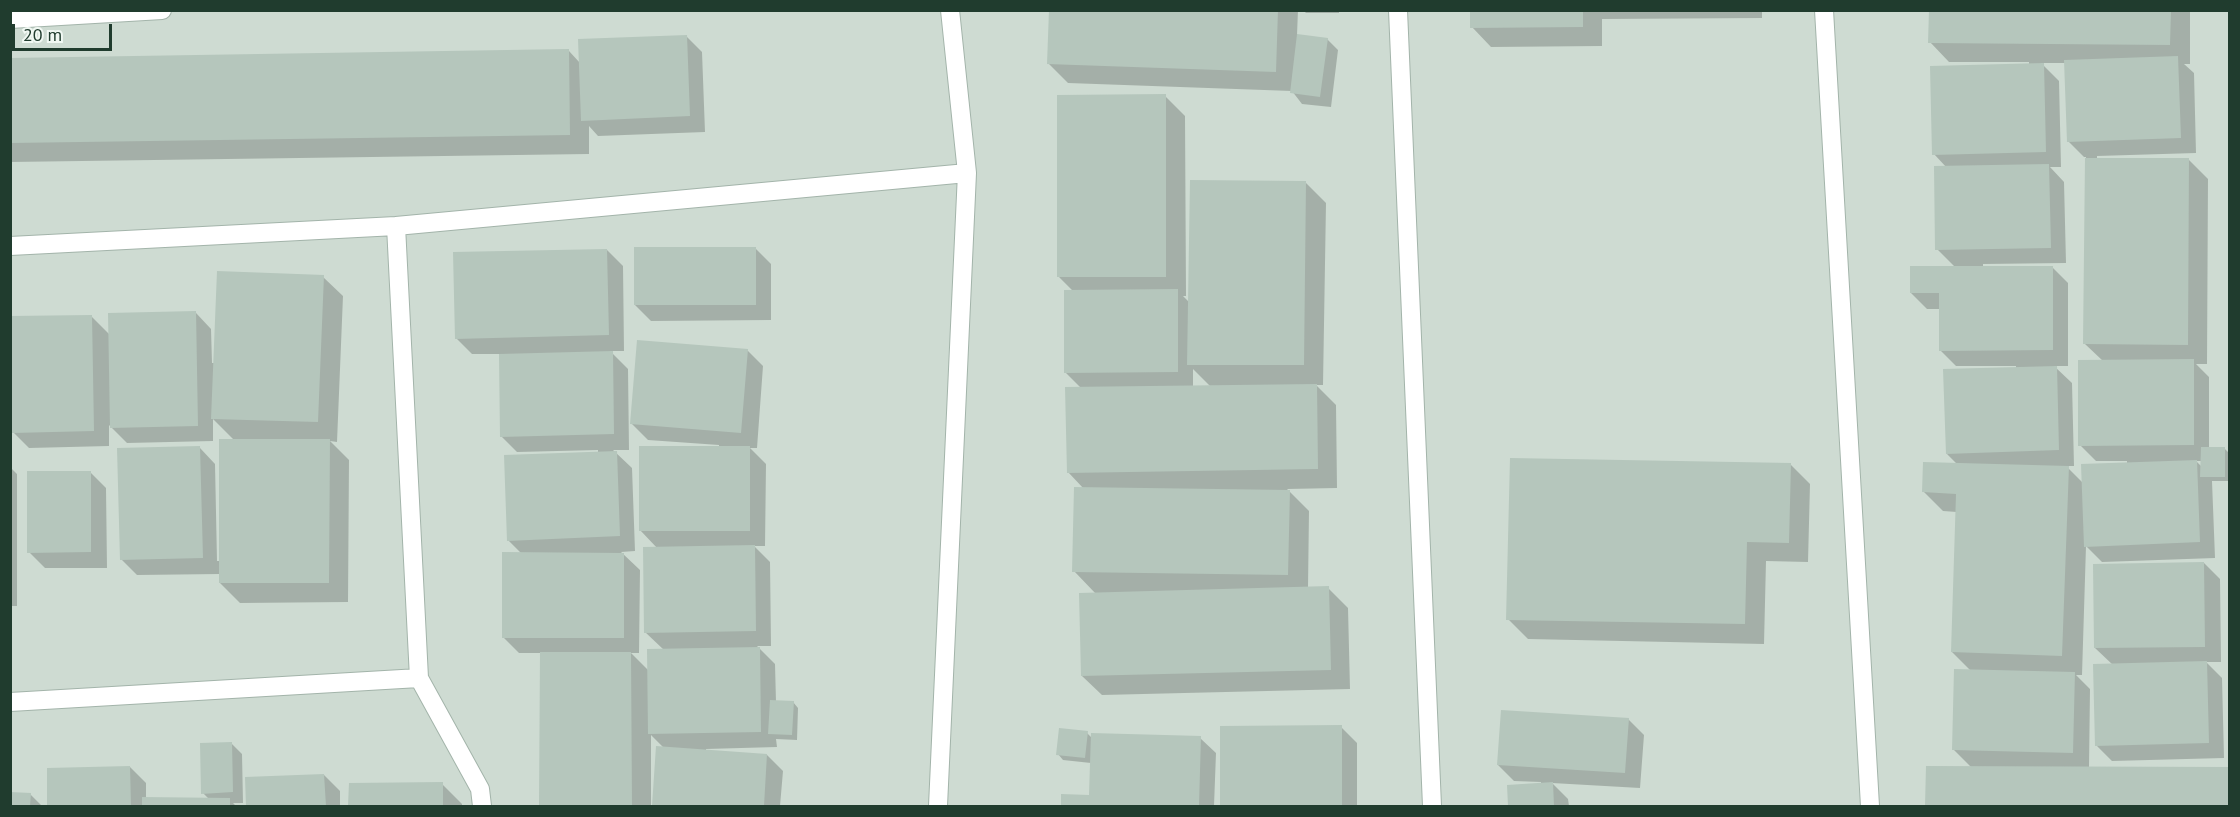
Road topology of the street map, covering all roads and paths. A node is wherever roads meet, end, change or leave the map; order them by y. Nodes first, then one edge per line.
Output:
1 (162, 10) edge
2 (950, 10) edge
3 (1398, 10) edge
4 (1824, 10) edge
5 (10, 19) edge
6 (966, 173) junction
7 (396, 226) junction
8 (10, 246) edge
9 (418, 678) junction
10 (10, 702) edge
11 (482, 807) edge
12 (938, 807) edge
13 (1432, 807) edge
14 (1870, 807) edge

1 - 5 street
2 - 6 street
3 - 13 street
4 - 14 street
6 - 7 street
6 - 12 street
7 - 8 street
7 - 9 street
9 - 10 street
9 - 11 street

